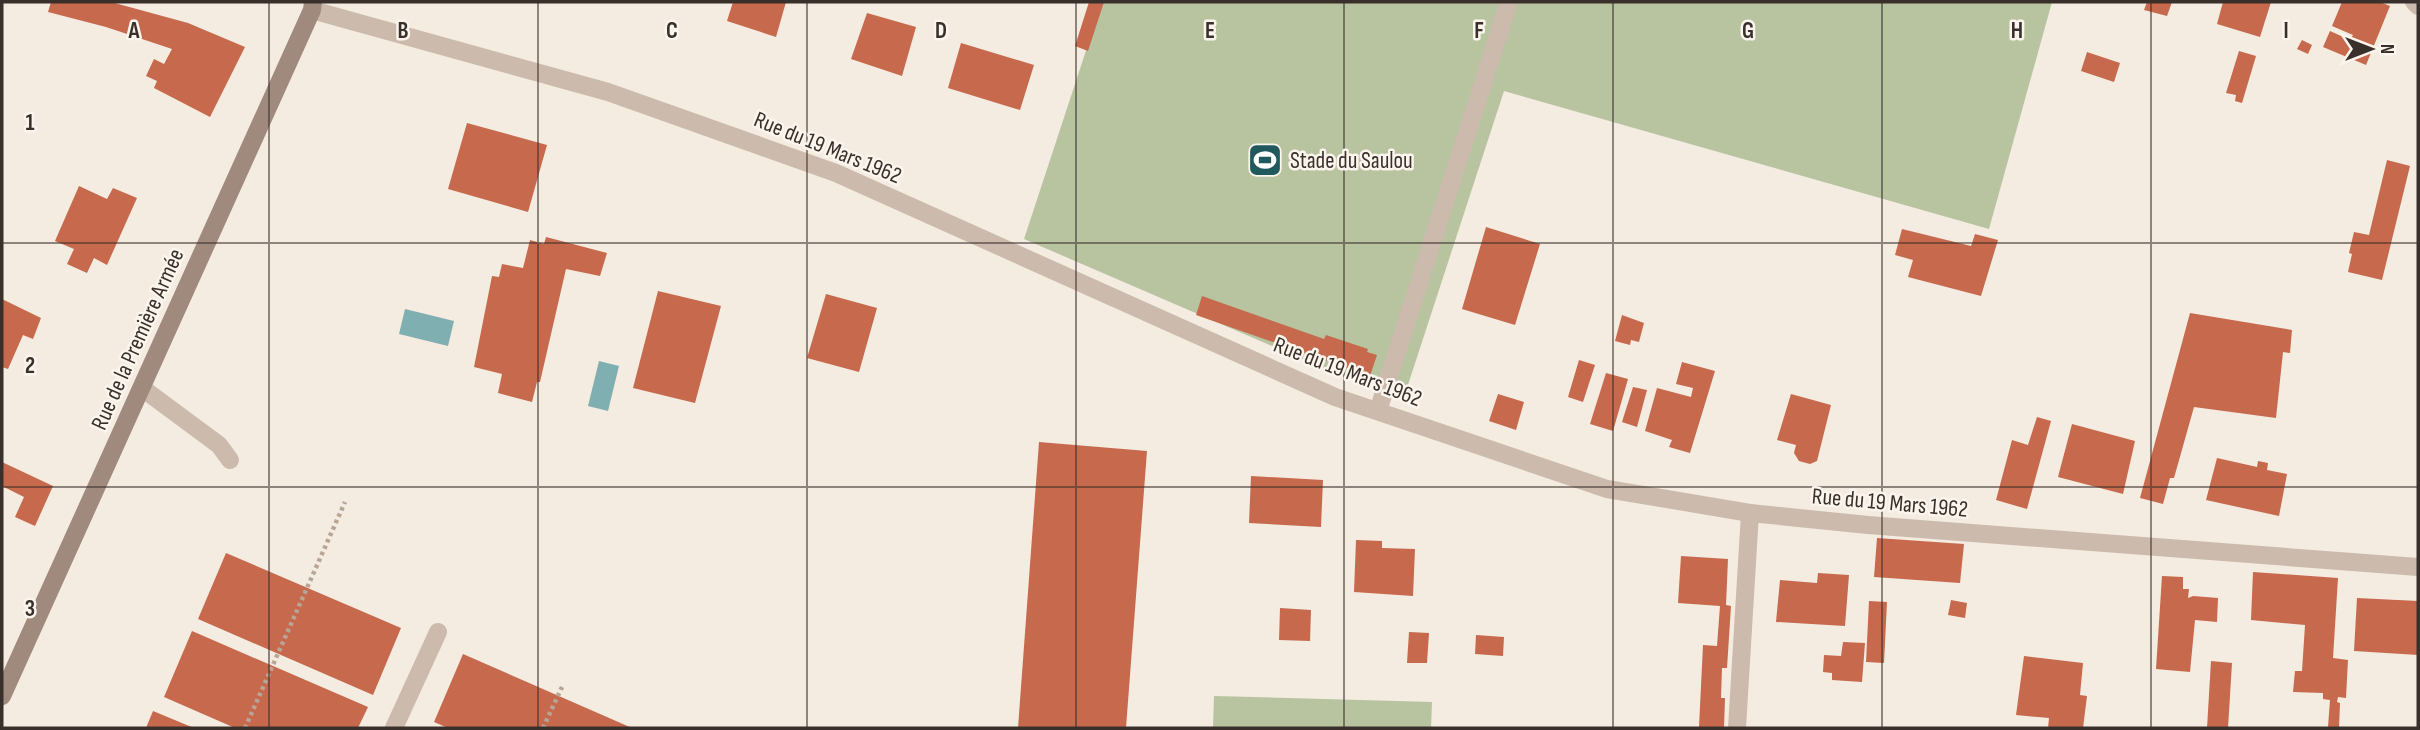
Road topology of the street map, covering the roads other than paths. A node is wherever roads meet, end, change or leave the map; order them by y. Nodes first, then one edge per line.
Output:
1 (1509, 2) edge
2 (2414, 2) edge
3 (312, 6) edge
4 (2418, 6) edge
5 (142, 387) junction
6 (1378, 411) junction
7 (230, 460) dead end
8 (1749, 513) junction
9 (2418, 567) edge
10 (438, 632) dead end
11 (2, 696) edge
12 (394, 728) edge
13 (1737, 728) edge

1 - 6 street
2 - 4 street
3 - 5 street, Rue de la Première Armée
3 - 6 street, Rue du 19 Mars 1962
5 - 7 street
5 - 11 street, Rue de la Première Armée
6 - 8 street, Rue du 19 Mars 1962
8 - 9 street, Rue du 19 Mars 1962
8 - 13 street
10 - 12 street

